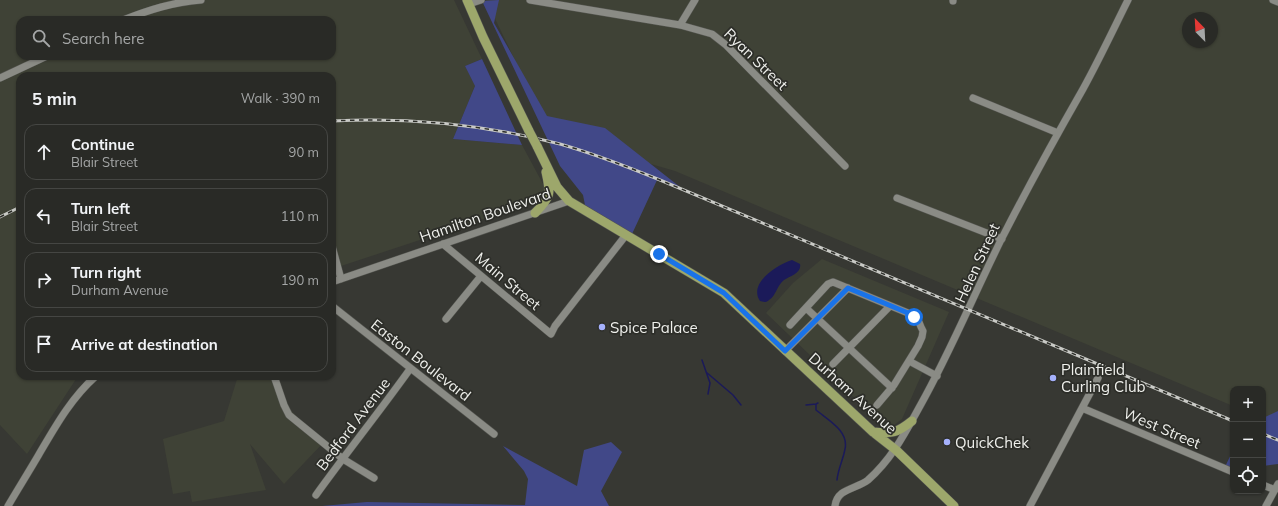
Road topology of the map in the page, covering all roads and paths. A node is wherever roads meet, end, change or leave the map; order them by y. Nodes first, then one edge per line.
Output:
1 (201, 0) edge
2 (481, 0) edge
3 (530, 0) edge
4 (695, 0) edge
5 (1128, 0) edge
6 (1273, 0) edge
7 (468, 2) edge
8 (1278, 2) edge
9 (135, 16) edge
10 (680, 25) junction
11 (38, 60) edge
12 (0, 78) edge
13 (973, 98) dead end
14 (1058, 133) junction
15 (543, 159) junction
16 (845, 166) dead end
17 (897, 198) dead end
18 (569, 201) junction
19 (535, 213) junction
20 (626, 235) junction
21 (1002, 238) junction
22 (443, 244) junction
23 (336, 261) edge
24 (481, 276) junction
25 (341, 279) junction
26 (336, 281) edge
27 (848, 288) junction
28 (890, 306) junction
29 (806, 308) junction
30 (336, 309) edge
31 (446, 319) dead end
32 (817, 319) junction
33 (790, 325) dead end
34 (849, 348) junction
35 (785, 351) junction
36 (909, 361) junction
37 (833, 364) dead end
38 (410, 369) junction
39 (937, 376) junction
40 (1098, 378) dead end
41 (92, 380) edge
42 (275, 380) edge
43 (892, 388) junction
44 (877, 405) dead end
45 (1082, 408) junction
46 (912, 421) junction
47 (874, 432) junction
48 (494, 434) dead end
49 (896, 450) junction
50 (343, 459) junction
51 (1230, 471) edge
52 (374, 478) dead end
53 (1266, 485) edge
54 (1276, 487) edge
55 (316, 495) dead end
56 (8, 506) edge
57 (834, 506) edge
58 (954, 506) edge
59 (1030, 506) edge
60 (1266, 506) edge

1 - 9 street
2 - 7 street
3 - 10 street, Ryan Street
4 - 10 street
5 - 14 street, Helen Street
6 - 8 street
7 - 15 main road, Hamilton Boulevard, bridge
10 - 16 street, Ryan Street
11 - 12 street
13 - 14 street
14 - 21 street, Helen Street
15 - 18 main road, Hamilton Boulevard
15 - 19 main road
17 - 21 street
18 - 19 street, Hamilton Boulevard
18 - 20 main road, Durham Avenue
19 - 22 street, Hamilton Boulevard
20 - 24 street, Main Street
20 - 35 main road, Durham Avenue
21 - 39 street, Helen Street
22 - 24 street, Main Street
22 - 25 street, Hamilton Boulevard
23 - 25 street
24 - 31 street
25 - 26 street, Hamilton Boulevard
27 - 28 street
27 - 29 street
27 - 32 street
28 - 34 street
28 - 36 street
29 - 32 street
29 - 33 street
30 - 38 street, Easton Boulevard
32 - 34 street
32 - 35 street
34 - 37 street
34 - 43 street
35 - 47 main road, Durham Avenue
36 - 39 street
36 - 43 street
38 - 48 street, Easton Boulevard
38 - 50 street, Bedford Avenue
39 - 46 street, Helen Street
40 - 45 street
41 - 56 street
42 - 50 street
43 - 44 street
45 - 51 street, West Street
45 - 59 street
46 - 47 main road
46 - 49 street, Helen Street
47 - 49 main road, Durham Avenue
49 - 57 street, Helen Street
49 - 58 main road, Durham Avenue
50 - 52 street
50 - 55 street, Bedford Avenue
53 - 54 street
54 - 60 street

